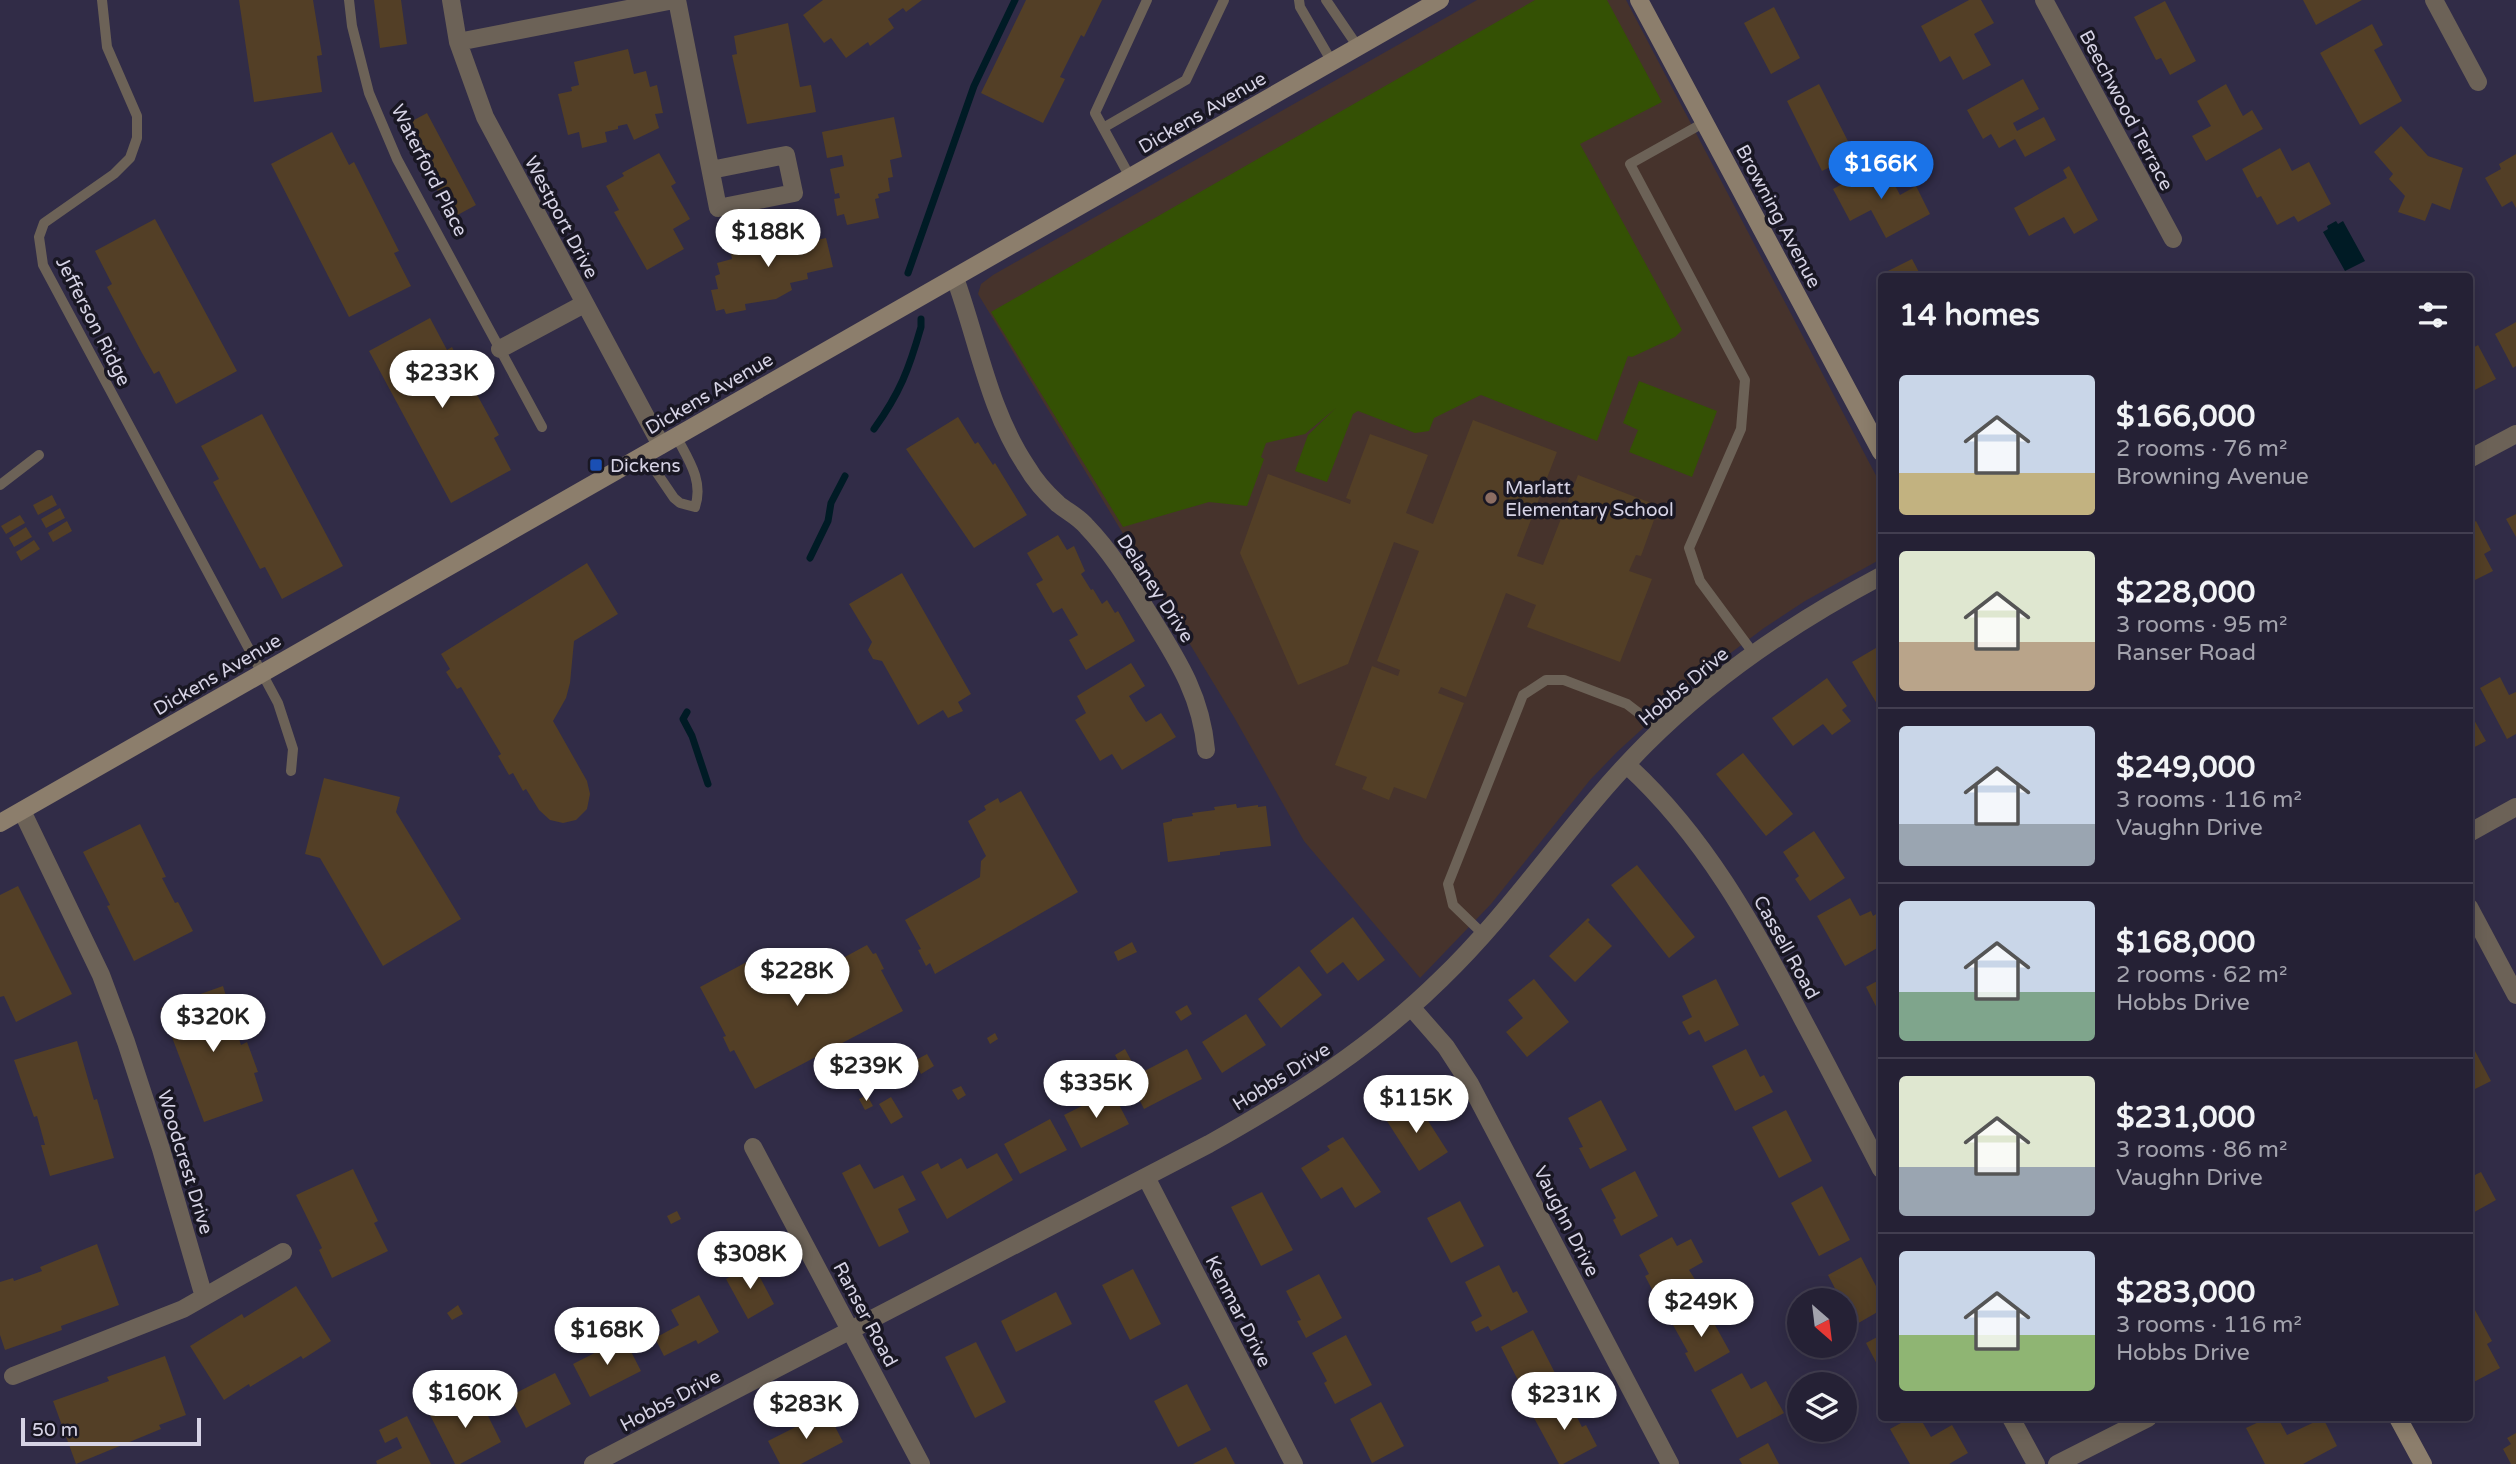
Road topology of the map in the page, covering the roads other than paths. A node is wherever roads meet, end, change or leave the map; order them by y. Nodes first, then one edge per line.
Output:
1 (102, 0) edge
2 (349, 0) edge
3 (451, 0) edge
4 (675, 0) edge
5 (1147, 0) edge
6 (1224, 0) edge
7 (1299, 0) edge
8 (1326, 0) edge
9 (1440, 0) edge
10 (1639, 0) edge
11 (2043, 0) edge
12 (2434, 0) edge
13 (458, 42) junction
14 (1357, 47) junction
15 (1332, 62) junction
16 (2478, 82) dead end
17 (1705, 122) junction
18 (1103, 128) junction
19 (711, 170) junction
20 (1130, 177) junction
21 (2173, 239) dead end
22 (955, 278) junction
23 (584, 304) junction
24 (500, 349) junction
25 (542, 428) dead end
26 (2516, 434) edge
27 (668, 441) junction
28 (1878, 446) edge
29 (39, 454) dead end
30 (644, 454) junction
31 (2473, 457) edge
32 (0, 485) edge
33 (1878, 578) edge
34 (1754, 654) junction
35 (262, 673) junction
36 (1661, 730) junction
37 (1206, 750) dead end
38 (1627, 765) junction
39 (291, 771) dead end
40 (2516, 807) edge
41 (22, 811) junction
42 (0, 823) edge
43 (2473, 831) edge
44 (2473, 914) edge
45 (1483, 934) junction
46 (2516, 995) edge
47 (1411, 1007) junction
48 (753, 1147) dead end
49 (1878, 1163) edge
50 (1146, 1177) junction
51 (283, 1252) dead end
52 (204, 1297) junction
53 (851, 1330) junction
54 (13, 1376) dead end
55 (2013, 1421) edge
56 (2142, 1421) edge
57 (2400, 1421) edge
58 (593, 1464) edge
59 (921, 1464) edge
60 (1294, 1464) edge
61 (1670, 1464) edge
62 (2036, 1464) edge
63 (2057, 1464) edge
64 (2423, 1464) edge

1 - 35 lane, Jefferson Ridge
2 - 24 lane, Waterford Place
3 - 13 street, Westport Drive
4 - 13 street
4 - 19 street
5 - 18 lane
6 - 18 lane
7 - 15 lane
8 - 14 lane
9 - 14 street, Dickens Avenue
10 - 17 street, Browning Avenue
11 - 21 street, Beechwood Terrace
12 - 16 street
13 - 23 street, Westport Drive
14 - 15 street, Dickens Avenue
15 - 20 street, Dickens Avenue
17 - 28 street, Browning Avenue
17 - 34 lane
18 - 20 lane
19 - 19 street
20 - 22 street, Dickens Avenue
22 - 27 street, Dickens Avenue
22 - 37 street, Delaney Drive
23 - 24 street
23 - 27 street, Westport Drive
24 - 25 lane, Waterford Place
26 - 31 street
27 - 30 street, Dickens Avenue
27 - 30 lane
29 - 32 lane
30 - 35 street, Dickens Avenue
33 - 34 street, Hobbs Drive
34 - 36 street, Hobbs Drive
35 - 39 lane
35 - 41 street, Dickens Avenue
36 - 38 street, Hobbs Drive
36 - 45 lane
38 - 45 street, Hobbs Drive
38 - 49 street, Cassell Road
40 - 43 street
41 - 42 street, Dickens Avenue
41 - 52 street, Woodcrest Drive
44 - 46 street
45 - 47 street, Hobbs Drive
47 - 50 street, Hobbs Drive
47 - 61 street, Vaughn Drive
48 - 53 street, Ranser Road
50 - 53 street, Hobbs Drive
50 - 60 street, Kenmar Drive
51 - 52 street
52 - 54 street
53 - 58 street, Hobbs Drive
53 - 59 street, Ranser Road
55 - 62 street
56 - 63 street
57 - 64 street

